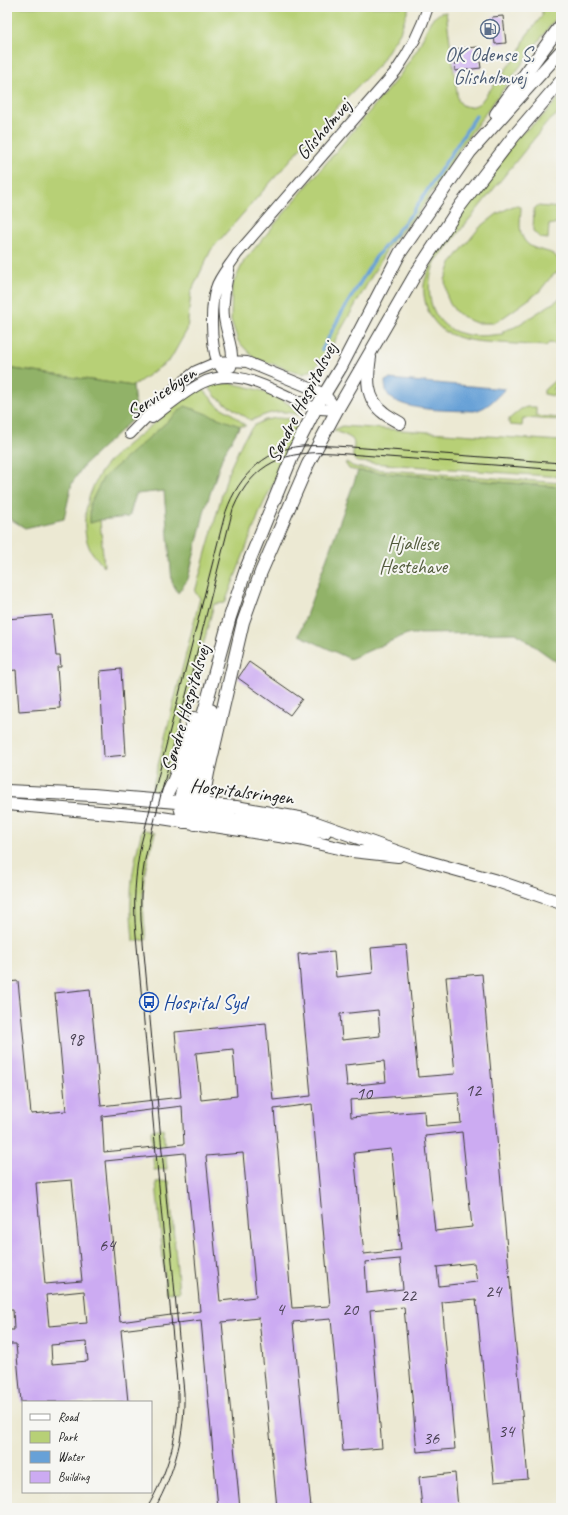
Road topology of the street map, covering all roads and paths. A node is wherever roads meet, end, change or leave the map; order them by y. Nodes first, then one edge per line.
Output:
1 (428, 7) edge
2 (561, 25) edge
3 (561, 51) edge
4 (561, 81) edge
5 (470, 152) junction
6 (230, 265) junction
7 (371, 350) junction
8 (232, 360) junction
9 (217, 362) junction
10 (228, 376) junction
11 (325, 394) junction
12 (316, 408) junction
13 (337, 410) junction
14 (400, 423) dead end
15 (221, 650) junction
16 (7, 791) edge
17 (163, 802) junction
18 (7, 804) edge
19 (190, 812) junction
20 (418, 859) junction
21 (561, 903) edge

1 - 6 street, Glisholmvej
2 - 5 street
3 - 5 street, Søndre Hospitalsvej
4 - 7 street, Søndre Hospitalsvej
5 - 11 street, Søndre Hospitalsvej
6 - 8 street, Glisholmvej
6 - 9 street, Glisholmvej
7 - 13 street, Søndre Hospitalsvej
7 - 14 street
8 - 9 street
8 - 10 street, Glisholmvej
8 - 11 street
9 - 10 street
9 - 10 street, Servicebyen
10 - 12 street
11 - 12 street, Søndre Hospitalsvej
11 - 13 street
12 - 13 street
12 - 15 street, Søndre Hospitalsvej
13 - 19 street, Søndre Hospitalsvej
15 - 17 street
15 - 19 street, Søndre Hospitalsvej
16 - 17 street, Hospitalsringen
17 - 19 street, Hospitalsringen
18 - 19 street
19 - 20 street, Hospitalsringen
19 - 20 street, Hospitalsringen
20 - 21 street, Hospitalsringen

